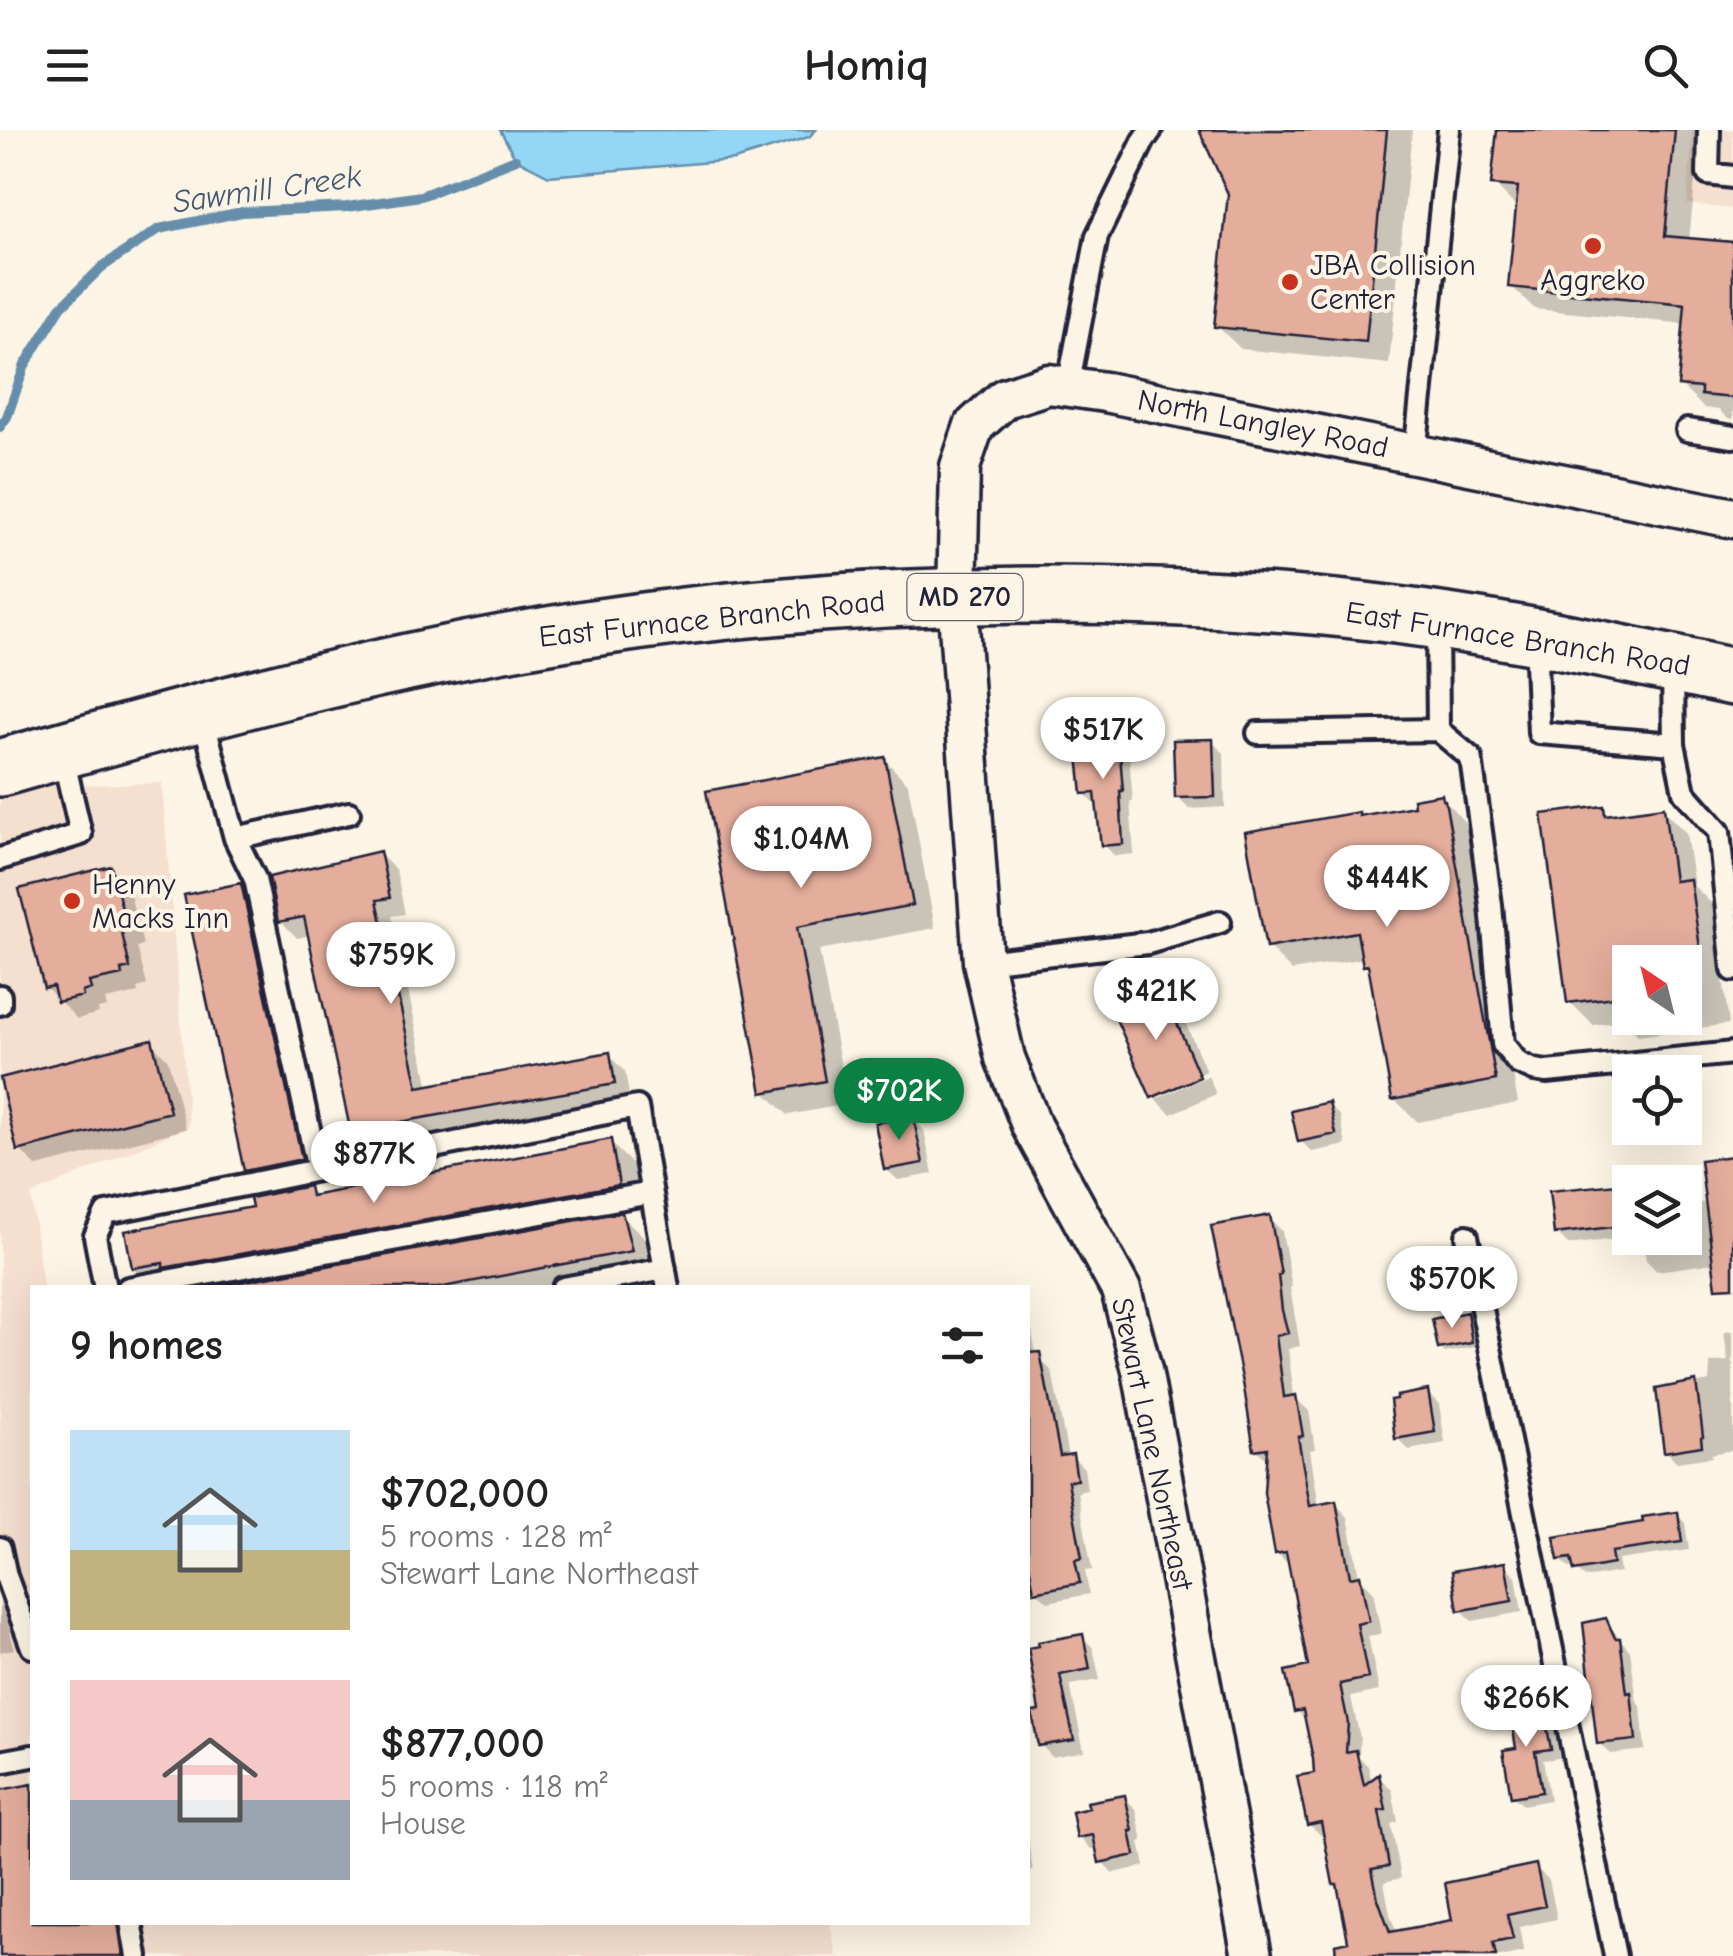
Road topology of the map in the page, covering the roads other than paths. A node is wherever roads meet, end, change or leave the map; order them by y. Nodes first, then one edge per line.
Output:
1 (1151, 130) edge
2 (1449, 130) edge
3 (1710, 130) edge
4 (1733, 177) edge
5 (1068, 387) junction
6 (1687, 430) dead end
7 (1733, 437) edge
8 (1415, 454) junction
9 (1733, 518) edge
10 (957, 597) junction
11 (1437, 621) junction
12 (1535, 637) junction
13 (1674, 664) junction
14 (1733, 676) edge
15 (202, 712) junction
16 (1438, 730) junction
17 (1258, 733) dead end
18 (1674, 744) junction
19 (61, 750) junction
20 (0, 768) edge
21 (349, 813) dead end
22 (235, 838) junction
23 (0, 859) edge
24 (1220, 922) dead end
25 (983, 962) junction
26 (1733, 970) edge
27 (0, 996) edge
28 (0, 1004) edge
29 (1733, 1052) edge
30 (318, 1170) junction
31 (652, 1193) junction
32 (1467, 1236) dead end
33 (666, 1278) edge
34 (104, 1285) edge
35 (145, 1285) edge
36 (594, 1285) edge
37 (0, 1548) edge
38 (30, 1642) edge
39 (30, 1756) edge
40 (0, 1762) edge
41 (131, 1925) edge
42 (137, 1956) edge
43 (1252, 1956) edge
44 (1615, 1956) edge

1 - 5 lane
2 - 8 lane
3 - 4 lane
5 - 8 street, North Langley Road
5 - 10 street, North Langley Road
6 - 7 lane
8 - 9 street, North Langley Road
10 - 11 main road, East Furnace Branch Road / MD 270
10 - 15 main road, East Furnace Branch Road / MD 270
10 - 25 street, Stewart Lane Northeast
11 - 12 main road, East Furnace Branch Road / MD 270
11 - 16 lane
12 - 13 main road, East Furnace Branch Road / MD 270
12 - 18 lane
13 - 14 main road, East Furnace Branch Road / MD 270
13 - 18 lane
15 - 19 main road, East Furnace Branch Road / MD 270
15 - 22 lane
16 - 17 lane
16 - 29 lane
18 - 26 lane
19 - 20 main road, East Furnace Branch Road / MD 270
19 - 23 lane
21 - 22 lane
22 - 30 lane
24 - 25 lane
25 - 43 street, Stewart Lane Northeast
27 - 28 lane
30 - 31 lane
30 - 34 lane
31 - 33 lane
31 - 35 lane
32 - 44 lane
33 - 36 lane
37 - 38 lane
39 - 40 lane
41 - 42 lane

